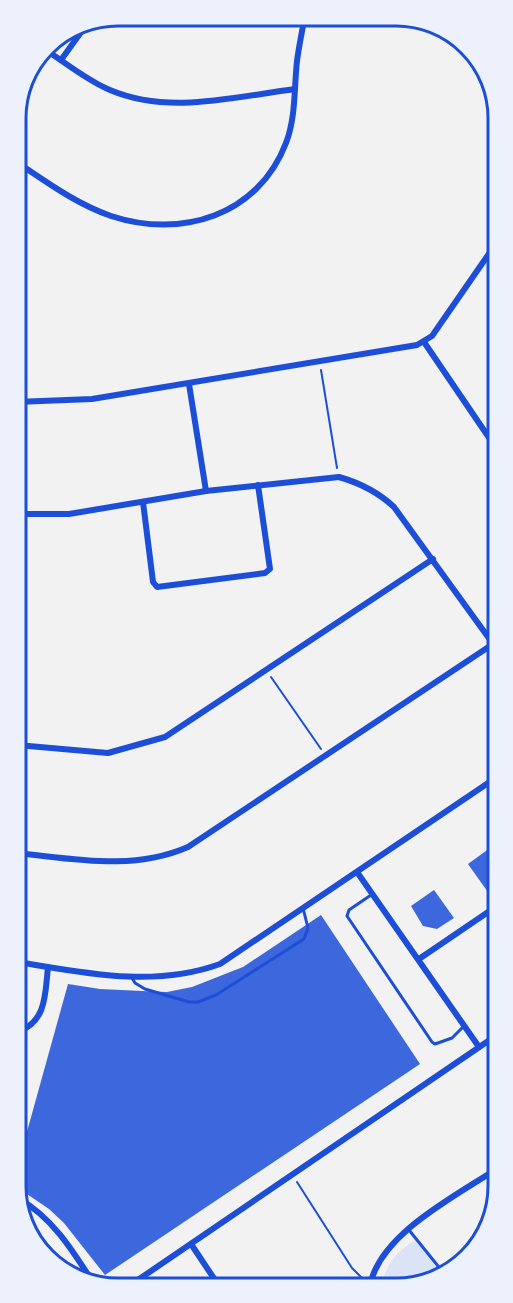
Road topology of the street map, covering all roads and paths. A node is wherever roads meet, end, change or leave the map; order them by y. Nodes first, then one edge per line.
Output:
1 (304, 26) edge
2 (79, 35) edge
3 (52, 54) edge
4 (61, 60) junction
5 (295, 89) junction
6 (26, 168) edge
7 (488, 255) edge
8 (424, 342) junction
9 (320, 361) junction
10 (189, 384) junction
11 (26, 402) edge
12 (488, 436) edge
13 (339, 477) junction
14 (258, 485) junction
15 (206, 491) junction
16 (142, 501) junction
17 (26, 514) edge
18 (433, 559) junction
19 (488, 637) edge
20 (488, 650) edge
21 (266, 670) junction
22 (25, 746) edge
23 (326, 756) junction
24 (487, 784) edge
25 (25, 854) edge
26 (357, 872) junction
27 (373, 894) junction
28 (303, 908) junction
29 (487, 913) edge
30 (419, 959) junction
31 (25, 963) edge
32 (48, 967) junction
33 (132, 978) junction
34 (464, 1025) junction
35 (25, 1028) edge
36 (487, 1042) edge
37 (479, 1047) junction
38 (292, 1174) junction
39 (487, 1175) edge
40 (28, 1205) edge
41 (408, 1229) junction
42 (191, 1244) junction
43 (438, 1267) edge
44 (86, 1272) edge
45 (141, 1278) edge
46 (214, 1278) edge
47 (363, 1278) edge
48 (372, 1278) edge

1 - 5 street
2 - 4 street
3 - 4 street
4 - 5 street
5 - 6 street
7 - 8 street
8 - 9 street
8 - 12 street
9 - 10 street
9 - 13 path
10 - 11 street
10 - 15 street
13 - 14 street
13 - 18 street
14 - 15 street
14 - 16 street
15 - 16 street
16 - 17 street
18 - 19 street
18 - 21 street
20 - 23 street
21 - 22 street
21 - 23 path
23 - 25 street
24 - 26 street
26 - 27 street
26 - 28 street
27 - 30 street
27 - 34 lane
28 - 33 street
28 - 33 lane
29 - 30 street
30 - 34 street
31 - 32 street
32 - 33 street
32 - 35 street
34 - 37 street
36 - 37 street
37 - 38 street
38 - 42 street
38 - 47 path
39 - 41 street
40 - 44 street
41 - 43 lane
41 - 48 street
42 - 45 street
42 - 46 street

